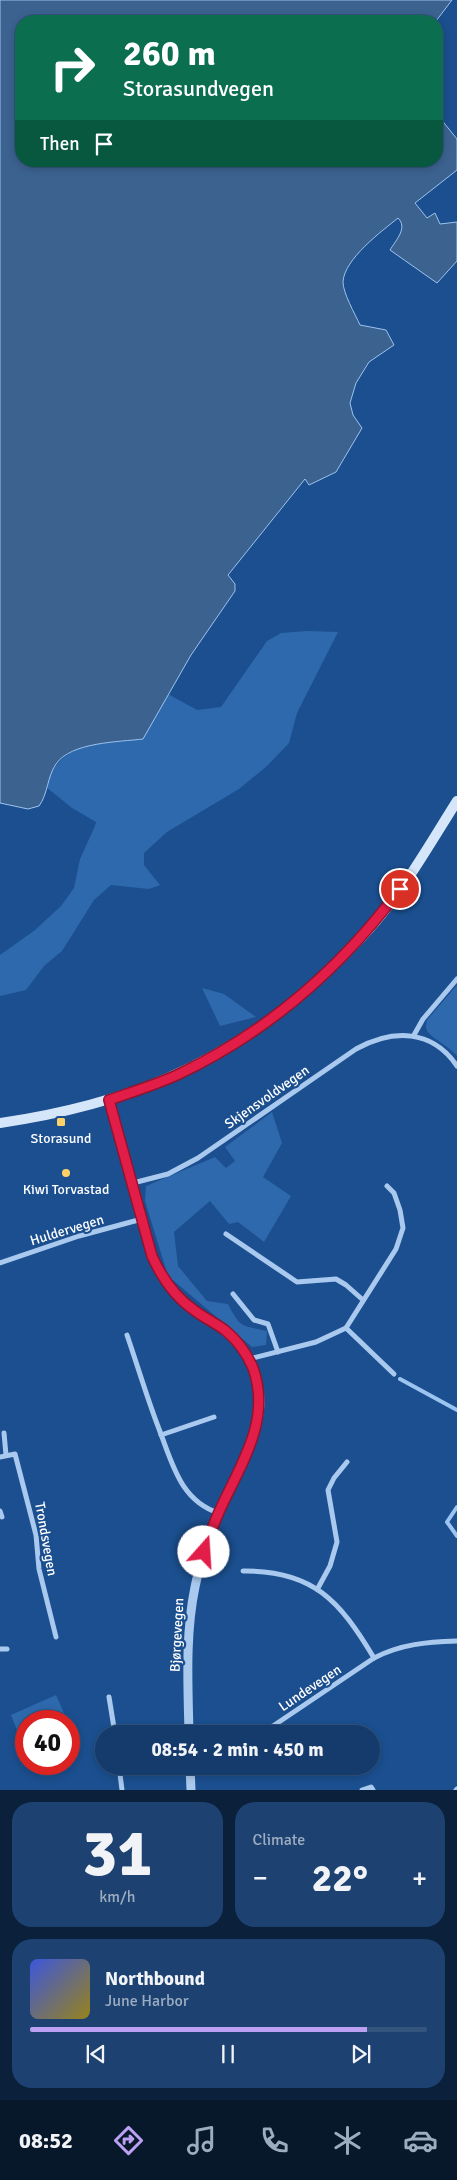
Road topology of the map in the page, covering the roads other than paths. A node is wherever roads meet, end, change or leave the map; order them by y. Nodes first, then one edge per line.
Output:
1 (457, 801) edge
2 (457, 979) edge
3 (414, 1036) junction
4 (457, 1066) edge
5 (109, 1100) junction
6 (0, 1124) edge
7 (133, 1183) junction
8 (387, 1186) dead end
9 (142, 1219) junction
10 (226, 1234) dead end
11 (0, 1263) edge
12 (233, 1294) dead end
13 (363, 1300) junction
14 (346, 1328) junction
15 (128, 1335) dead end
16 (278, 1352) junction
17 (249, 1359) junction
18 (394, 1374) dead end
19 (214, 1417) dead end
20 (4, 1433) dead end
21 (161, 1435) junction
22 (6, 1455) junction
23 (0, 1457) edge
24 (347, 1462) dead end
25 (0, 1510) edge
26 (219, 1512) junction
27 (2, 1517) dead end
28 (243, 1571) dead end
29 (318, 1588) junction
30 (56, 1637) dead end
31 (457, 1641) edge
32 (0, 1649) edge
33 (7, 1650) dead end
34 (374, 1658) junction
35 (109, 1697) dead end
36 (114, 1725) edge
37 (189, 1725) edge
38 (274, 1725) edge
39 (121, 1775) edge
40 (190, 1775) edge
41 (122, 1790) edge
42 (191, 1790) edge
43 (362, 1790) edge
44 (373, 1790) edge

1 - 5 main road
2 - 3 street
3 - 4 street, Skjensvoldvegen
3 - 7 street, Skjensvoldvegen
5 - 6 main road
5 - 7 street, Bjørgevegen
7 - 9 street, Bjørgevegen
8 - 13 street
9 - 11 street, Huldervegen
9 - 17 street, Bjørgevegen
10 - 13 street
12 - 16 street
13 - 14 street
14 - 16 street
14 - 18 street
15 - 21 street
16 - 17 street
17 - 26 street, Bjørgevegen
19 - 21 street
20 - 22 street
21 - 26 street
22 - 23 street
22 - 30 street, Trondsvegen
24 - 29 street
25 - 27 street
26 - 37 street, Bjørgevegen
28 - 29 street
29 - 34 street
31 - 34 street, Lundevegen
32 - 33 street
34 - 38 street, Lundevegen
35 - 36 street
39 - 41 street
40 - 42 street
43 - 44 street

